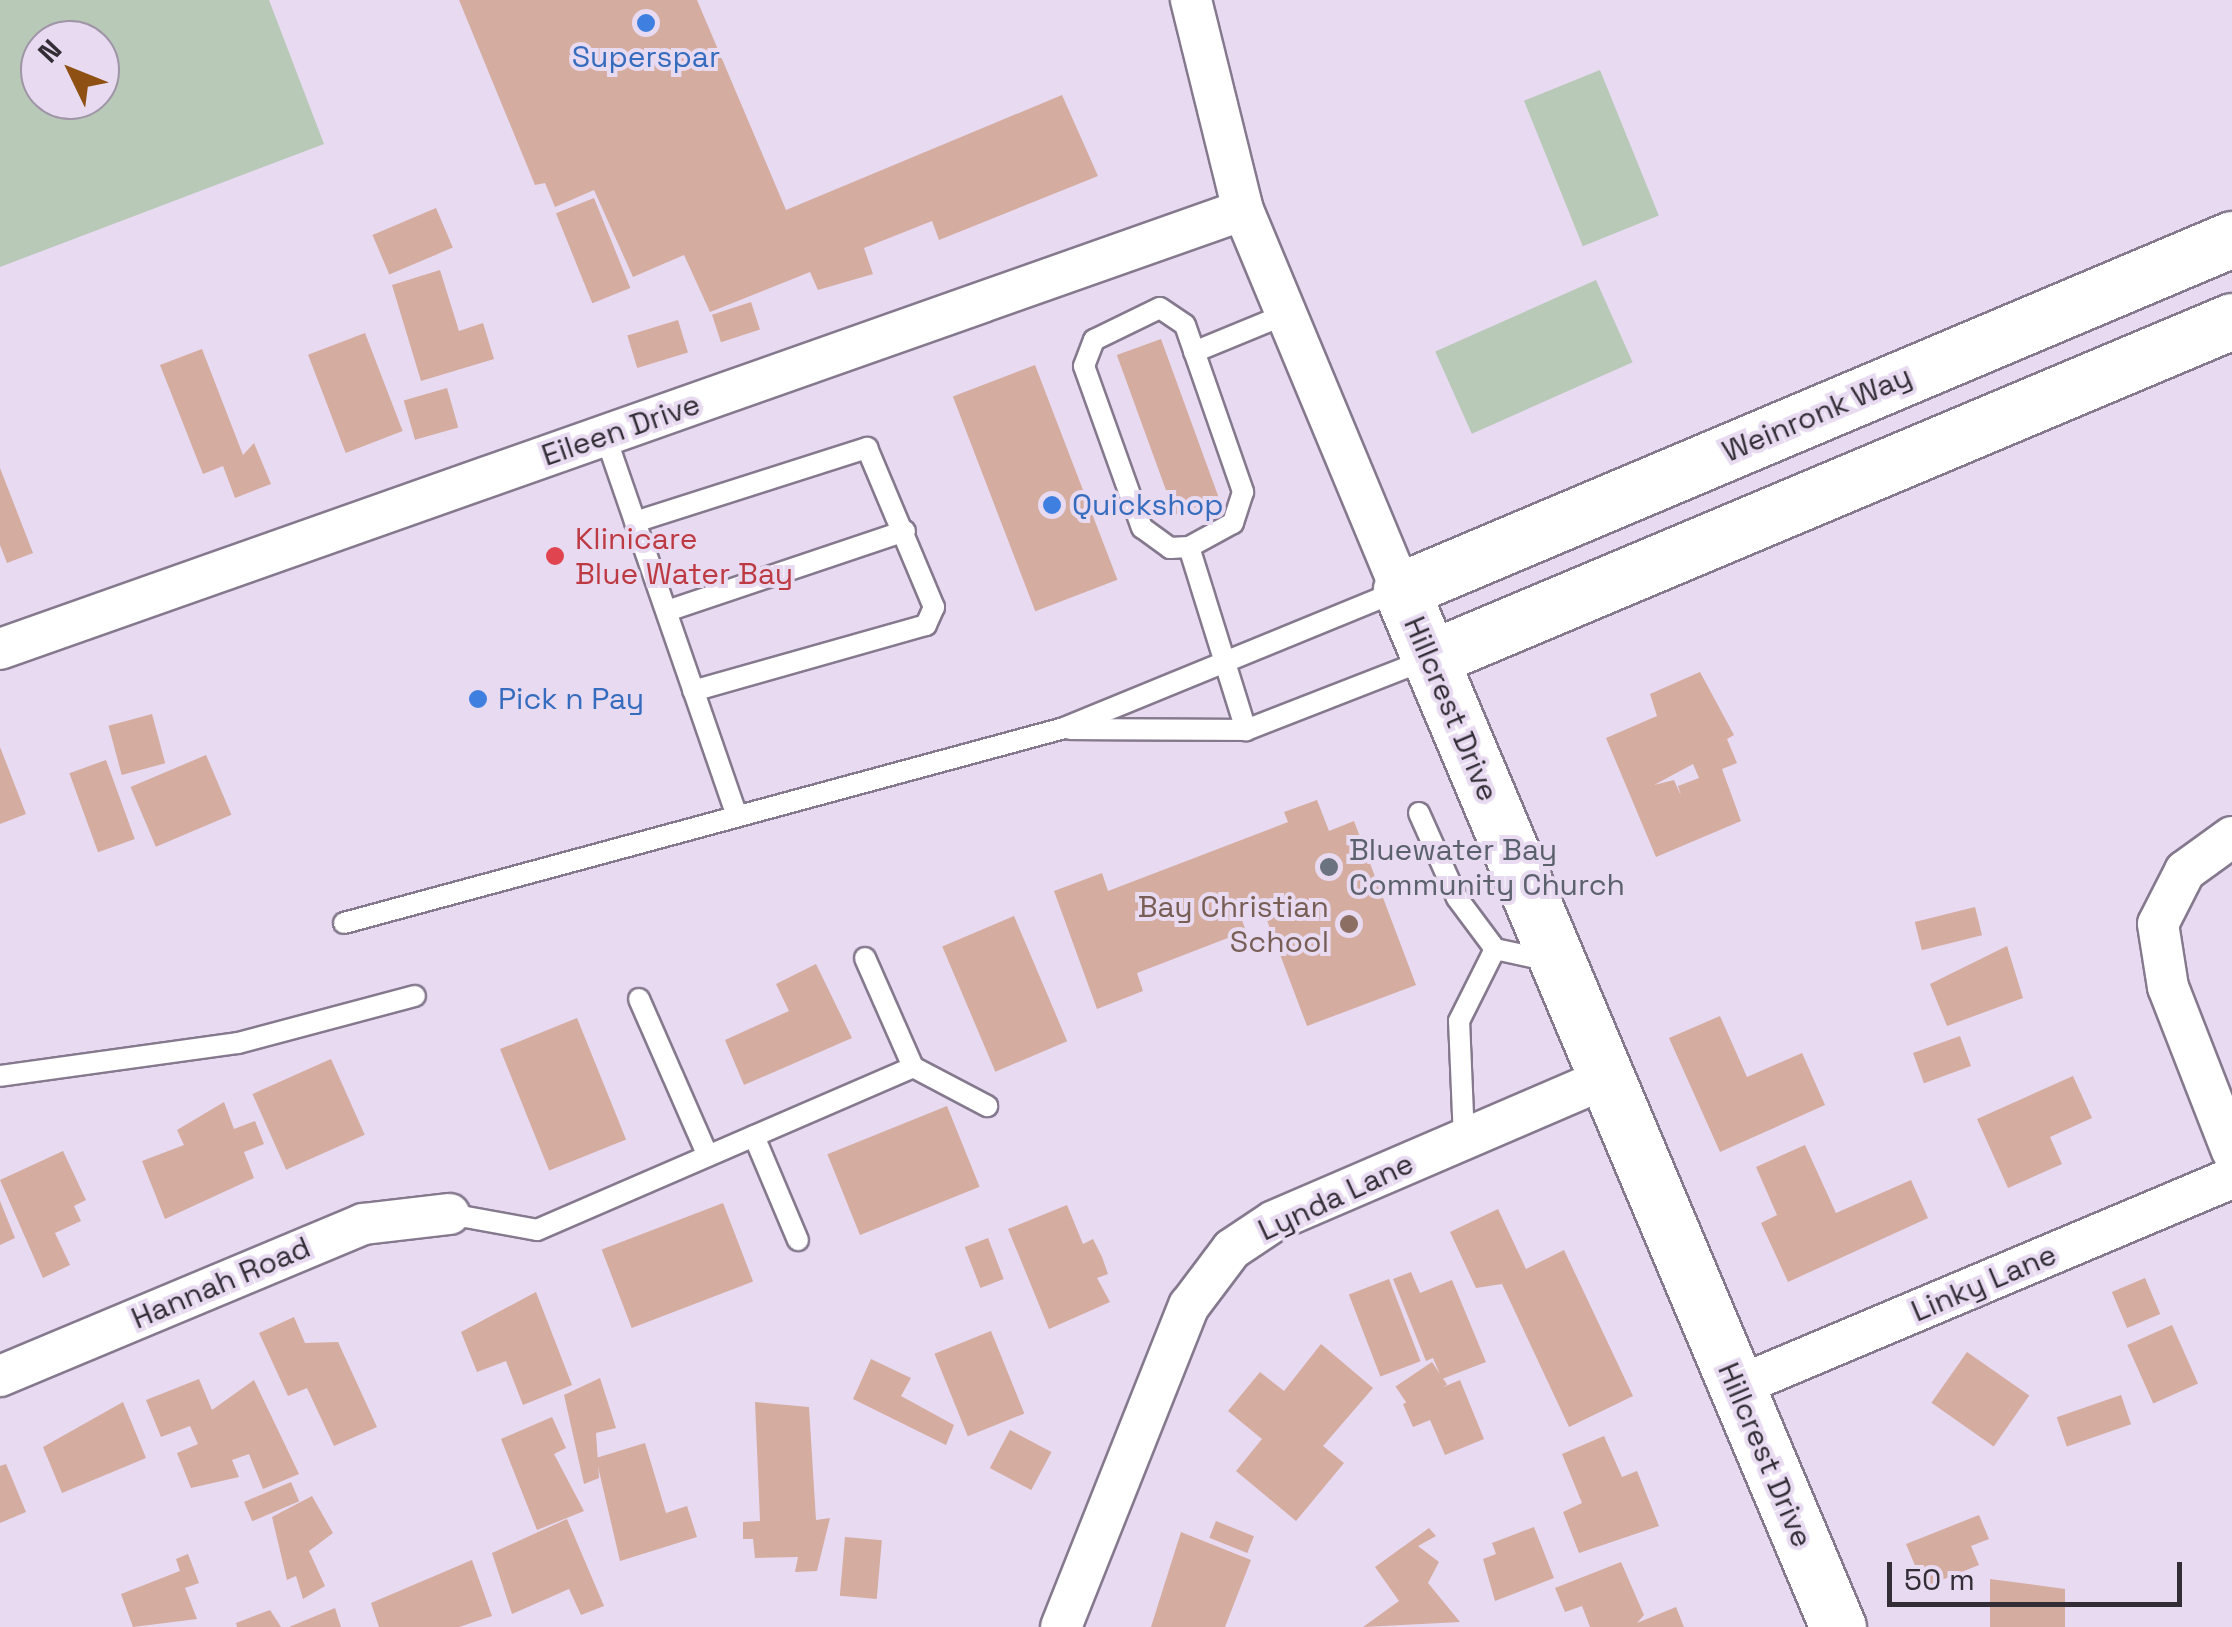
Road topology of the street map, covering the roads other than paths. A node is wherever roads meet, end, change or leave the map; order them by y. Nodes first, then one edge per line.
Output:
1 (1191, 0) edge
2 (1242, 210) junction
3 (2232, 239) edge
4 (1286, 314) junction
5 (2232, 321) edge
6 (1194, 352) junction
7 (606, 436) junction
8 (635, 522) junction
9 (905, 531) junction
10 (1189, 547) junction
11 (1402, 590) junction
12 (667, 611) junction
13 (0, 649) edge
14 (1429, 659) junction
15 (1223, 660) junction
16 (693, 691) junction
17 (1064, 728) junction
18 (1246, 730) junction
19 (735, 811) junction
20 (1418, 813) dead end
21 (2232, 837) edge
22 (344, 923) dead end
23 (1495, 950) junction
24 (865, 958) dead end
25 (1556, 962) junction
26 (415, 996) dead end
27 (640, 999) dead end
28 (913, 1066) junction
29 (0, 1076) edge
30 (1606, 1078) junction
31 (987, 1106) dead end
32 (754, 1136) junction
33 (1464, 1139) junction
34 (2232, 1151) edge
35 (708, 1156) junction
36 (2232, 1178) edge
37 (448, 1214) joint
38 (798, 1240) dead end
39 (0, 1376) edge
40 (1736, 1387) junction
41 (1061, 1627) edge
42 (1838, 1627) edge

1 - 2 street, Hillcrest Drive
2 - 4 street, Hillcrest Drive
2 - 7 street, Eileen Drive
3 - 11 street, Weinronk Way
4 - 6 lane
4 - 11 street, Hillcrest Drive
5 - 14 street
6 - 10 lane
6 - 10 lane
7 - 8 lane
7 - 13 street, Eileen Drive
8 - 9 lane
8 - 12 lane
9 - 12 lane
9 - 16 lane
10 - 15 lane
11 - 14 street, Hillcrest Drive
11 - 15 lane
12 - 16 lane
14 - 18 lane
14 - 25 street, Hillcrest Drive
15 - 17 lane
15 - 18 lane
16 - 19 lane
17 - 18 lane
17 - 19 lane
19 - 22 lane
20 - 23 lane
21 - 34 street
23 - 25 lane
23 - 33 lane
24 - 28 lane
25 - 30 street, Hillcrest Drive
26 - 29 lane
27 - 35 lane
28 - 31 lane
28 - 32 lane
30 - 33 street, Lynda Lane
30 - 40 street, Hillcrest Drive
32 - 35 lane
32 - 38 lane
33 - 41 street, Lynda Lane
35 - 37 lane
36 - 40 street, Linky Lane
37 - 39 street, Hannah Road
40 - 42 street, Hillcrest Drive

